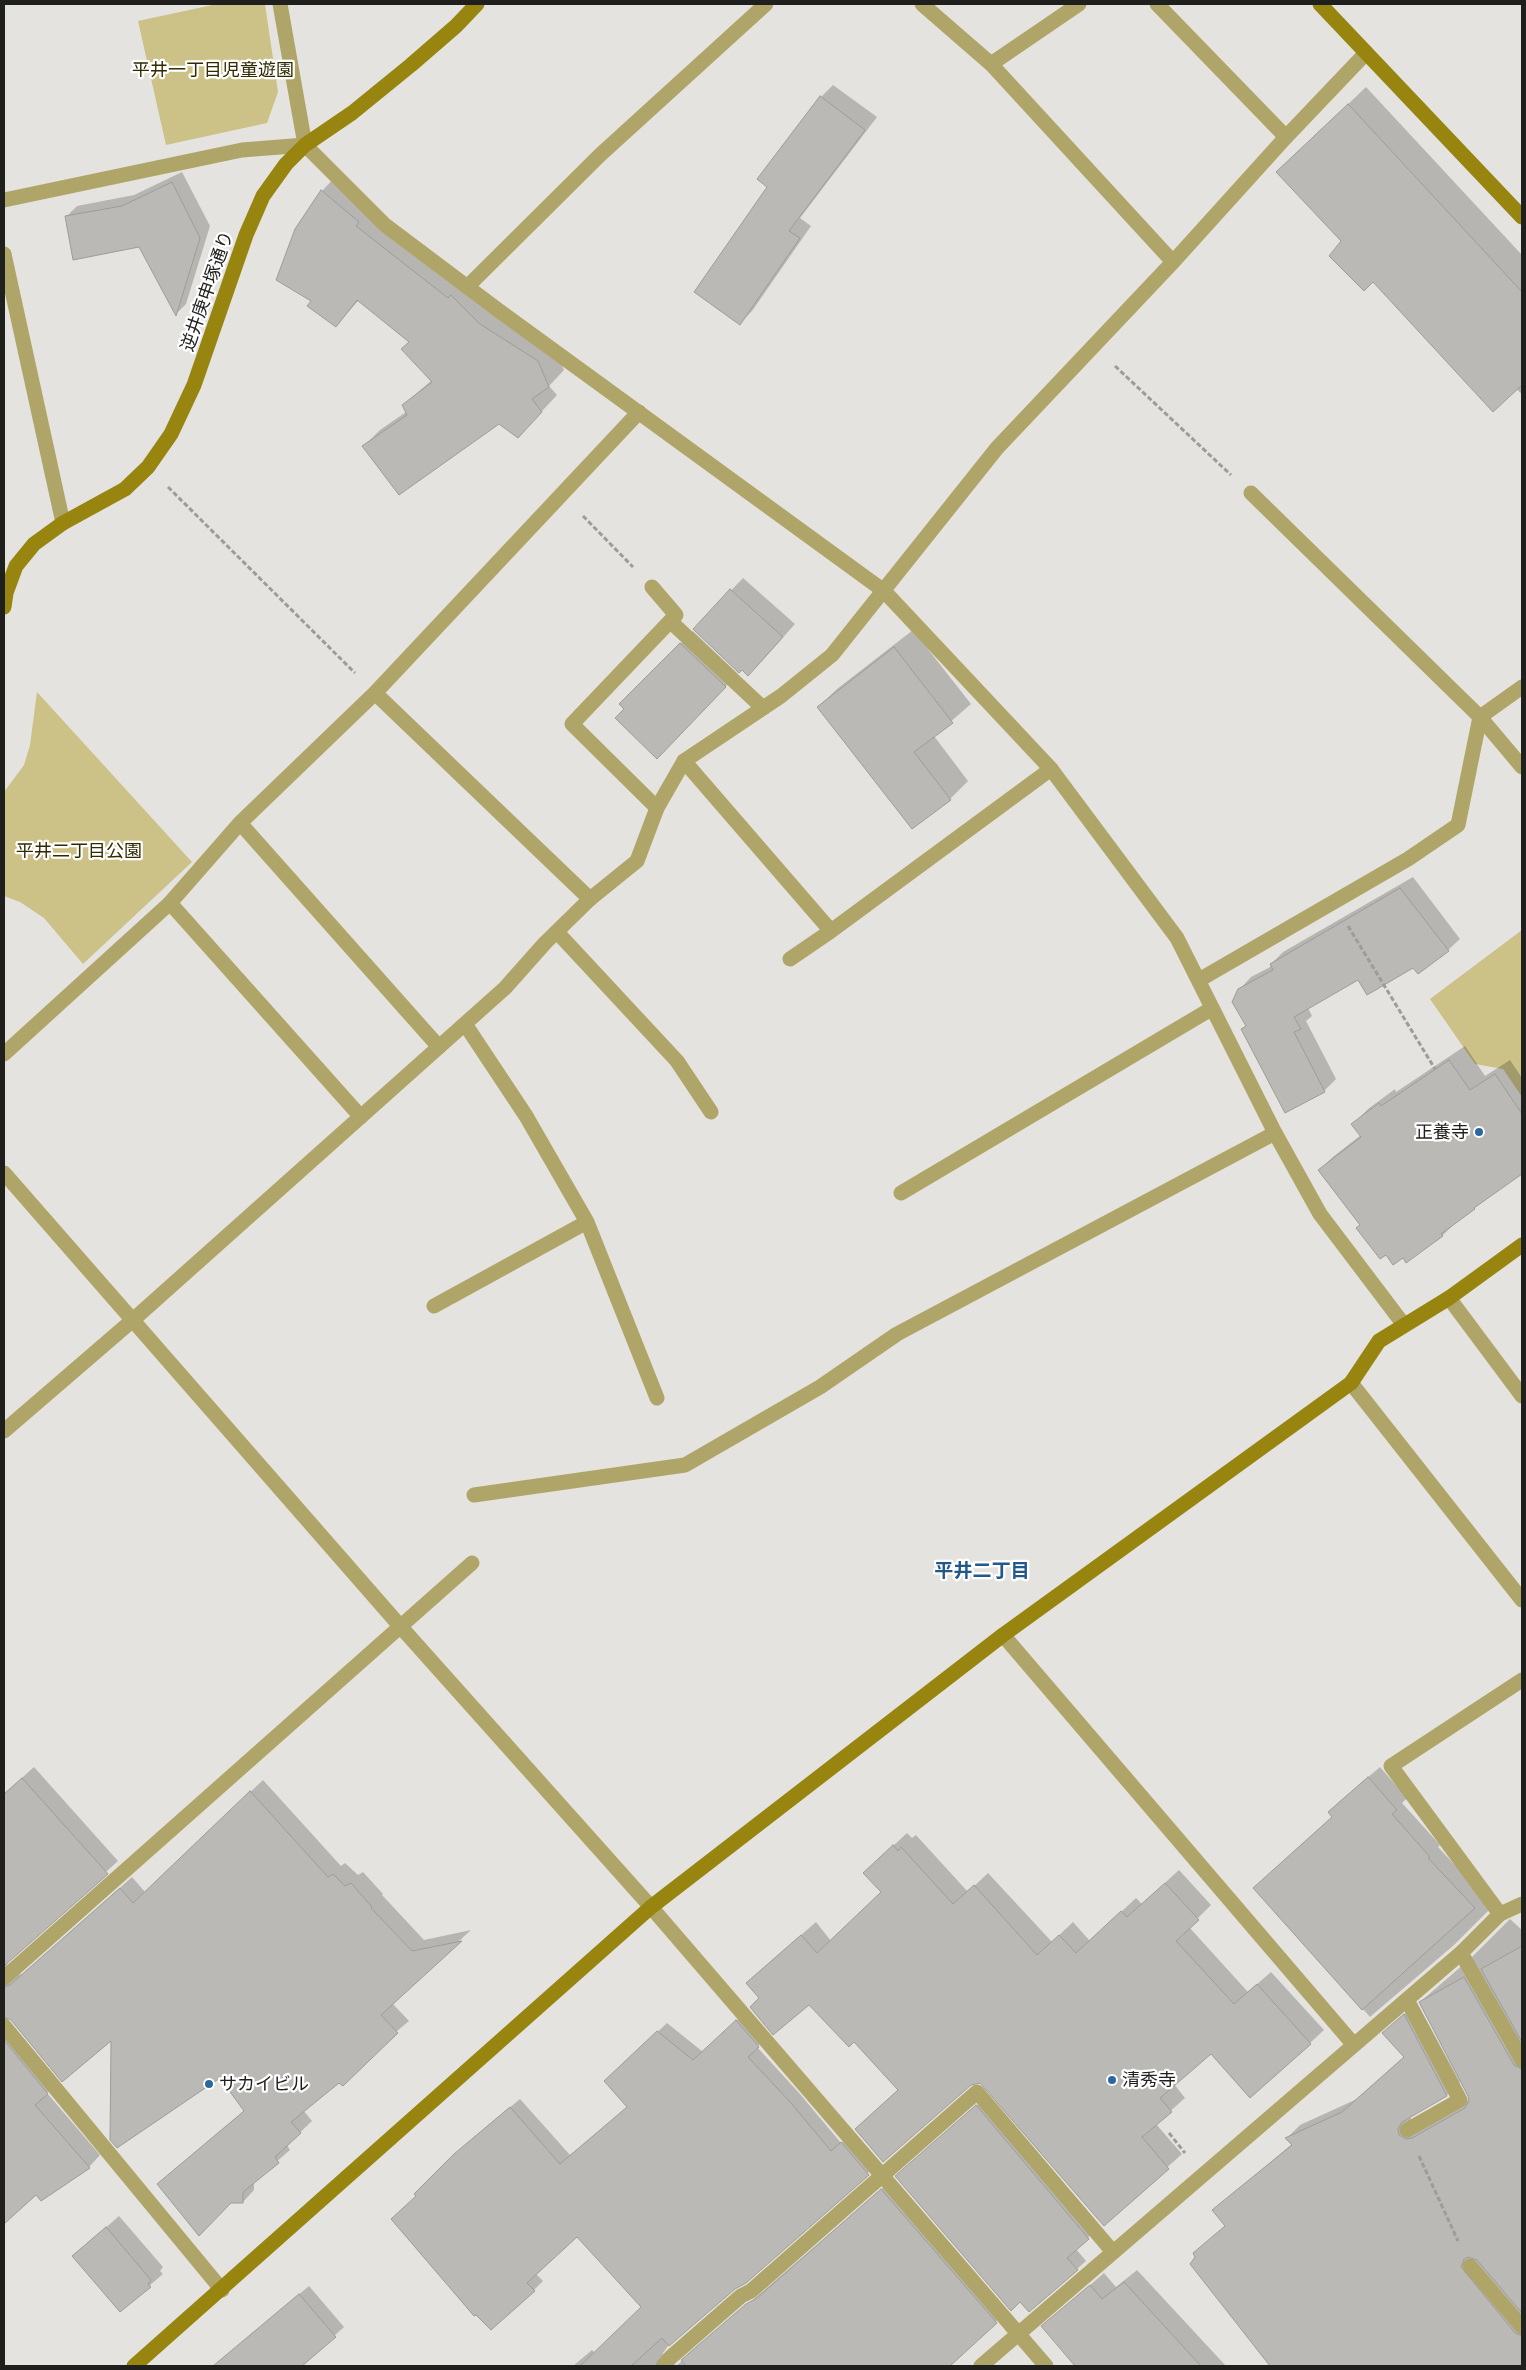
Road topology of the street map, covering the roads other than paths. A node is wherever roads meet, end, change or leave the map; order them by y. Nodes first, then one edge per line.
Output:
1 (280, 4) edge
2 (477, 4) edge
3 (766, 4) edge
4 (922, 4) edge
5 (1078, 4) edge
6 (1157, 4) edge
7 (1320, 4) edge
8 (1366, 53) junction
9 (991, 64) junction
10 (1286, 137) junction
11 (305, 145) junction
12 (4, 200) edge
13 (1522, 217) edge
14 (4, 254) edge
15 (1173, 262) junction
16 (467, 287) junction
17 (639, 412) junction
18 (1251, 493) road end
19 (63, 523) junction
20 (652, 587) road end
21 (884, 590) junction
22 (4, 607) edge
23 (670, 621) junction
24 (1522, 686) edge
25 (375, 693) junction
26 (763, 708) junction
27 (1480, 717) junction
28 (684, 761) junction
29 (1522, 767) edge
30 (1050, 769) junction
31 (657, 808) junction
32 (240, 823) junction
33 (590, 899) junction
34 (170, 903) junction
35 (831, 931) junction
36 (557, 932) junction
37 (790, 959) dead end
38 (1199, 980) junction
39 (1211, 1009) junction
40 (465, 1024) junction
41 (439, 1048) junction
42 (4, 1054) edge
43 (711, 1112) dead end
44 (361, 1117) junction
45 (1275, 1133) junction
46 (4, 1172) edge
47 (901, 1193) dead end
48 (587, 1222) junction
49 (1522, 1245) edge
50 (1449, 1298) junction
51 (434, 1306) dead end
52 (134, 1319) junction
53 (1404, 1325) junction
54 (1351, 1383) junction
55 (1522, 1396) edge
56 (657, 1398) dead end
57 (4, 1432) edge
58 (474, 1495) dead end
59 (472, 1562) dead end
60 (1522, 1600) edge
61 (400, 1626) junction
62 (1003, 1635) junction
63 (1522, 1680) edge
64 (1522, 1904) edge
65 (651, 1907) junction
66 (1500, 1914) junction
67 (1461, 1953) junction
68 (4, 1978) edge
69 (1407, 2000) junction
70 (4, 2026) edge
71 (1354, 2045) junction
72 (1522, 2060) edge
73 (1407, 2130) road end
74 (882, 2175) junction
75 (1113, 2252) junction
76 (1470, 2266) road end
77 (222, 2290) junction
78 (1522, 2327) edge
79 (1018, 2334) junction
80 (134, 2366) edge
81 (663, 2366) edge
82 (981, 2366) edge
83 (1046, 2366) edge

1 - 11 street
2 - 11 main road, 逆井庚申塚通り
3 - 16 street
4 - 9 street
5 - 9 street
6 - 10 street
7 - 8 main road
8 - 10 street
8 - 13 main road
9 - 15 street
10 - 15 street
11 - 12 street
11 - 16 street
11 - 19 main road, 逆井庚申塚通り
14 - 19 street
15 - 21 street
16 - 17 street
17 - 21 street
17 - 25 street
18 - 27 street
19 - 22 main road, 逆井庚申塚通り
20 - 23 street
21 - 26 street
21 - 30 street
23 - 26 street
23 - 31 street
24 - 27 street
25 - 32 street
25 - 33 street
26 - 28 street
27 - 29 street
27 - 38 street
28 - 31 street
28 - 35 street
30 - 35 street
30 - 38 street
31 - 33 street
32 - 34 street
32 - 41 street
33 - 36 street
34 - 42 street
34 - 44 street
35 - 37 street
36 - 40 street
36 - 43 street
38 - 39 street
39 - 45 street
39 - 47 street
40 - 41 street
40 - 48 street
41 - 44 street
44 - 52 street
45 - 53 street
45 - 58 street
46 - 52 street
48 - 51 street
48 - 56 street
49 - 50 main road
50 - 53 main road
50 - 55 street
52 - 57 street
52 - 61 street
53 - 54 main road
54 - 60 street
54 - 62 main road
59 - 61 street
61 - 65 street
61 - 68 street
62 - 65 main road
62 - 71 street
63 - 66 street
64 - 66 street
65 - 74 street
65 - 77 main road
66 - 67 street
67 - 69 street
67 - 72 street
69 - 71 street
69 - 73 street
70 - 77 street
71 - 75 street
74 - 75 street
74 - 79 street
74 - 81 street
75 - 79 street
76 - 78 street
77 - 80 main road
79 - 82 street
79 - 83 street

